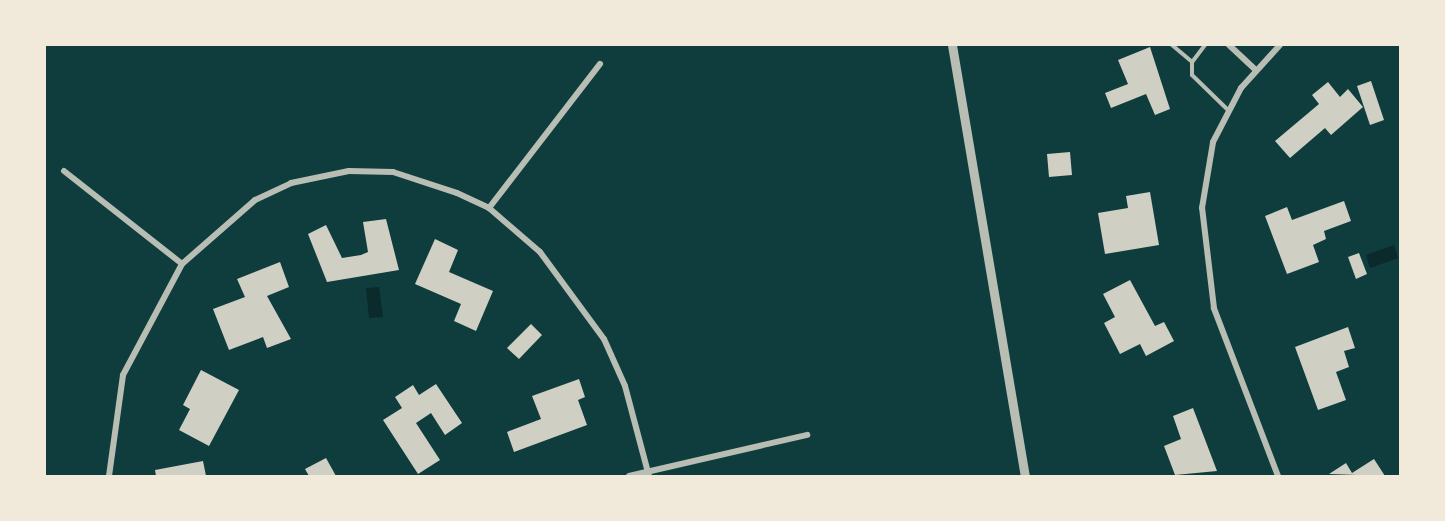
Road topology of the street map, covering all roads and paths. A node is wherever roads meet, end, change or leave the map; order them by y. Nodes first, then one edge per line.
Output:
1 (952, 45) edge
2 (1172, 45) edge
3 (1205, 45) edge
4 (1229, 45) edge
5 (1280, 45) edge
6 (1192, 62) junction
7 (600, 64) dead end
8 (1254, 68) junction
9 (1229, 111) junction
10 (64, 171) dead end
11 (489, 208) junction
12 (182, 264) junction
13 (807, 435) dead end
14 (648, 473) edge
15 (109, 476) edge
16 (629, 476) edge
17 (1025, 476) edge
18 (1278, 476) edge

1 - 17 street
2 - 6 lane
3 - 6 lane
4 - 8 street
5 - 8 street
6 - 9 lane
7 - 11 street
8 - 9 street
9 - 18 street
10 - 12 street
11 - 12 street
11 - 14 street
12 - 15 street
13 - 14 street
14 - 16 street

